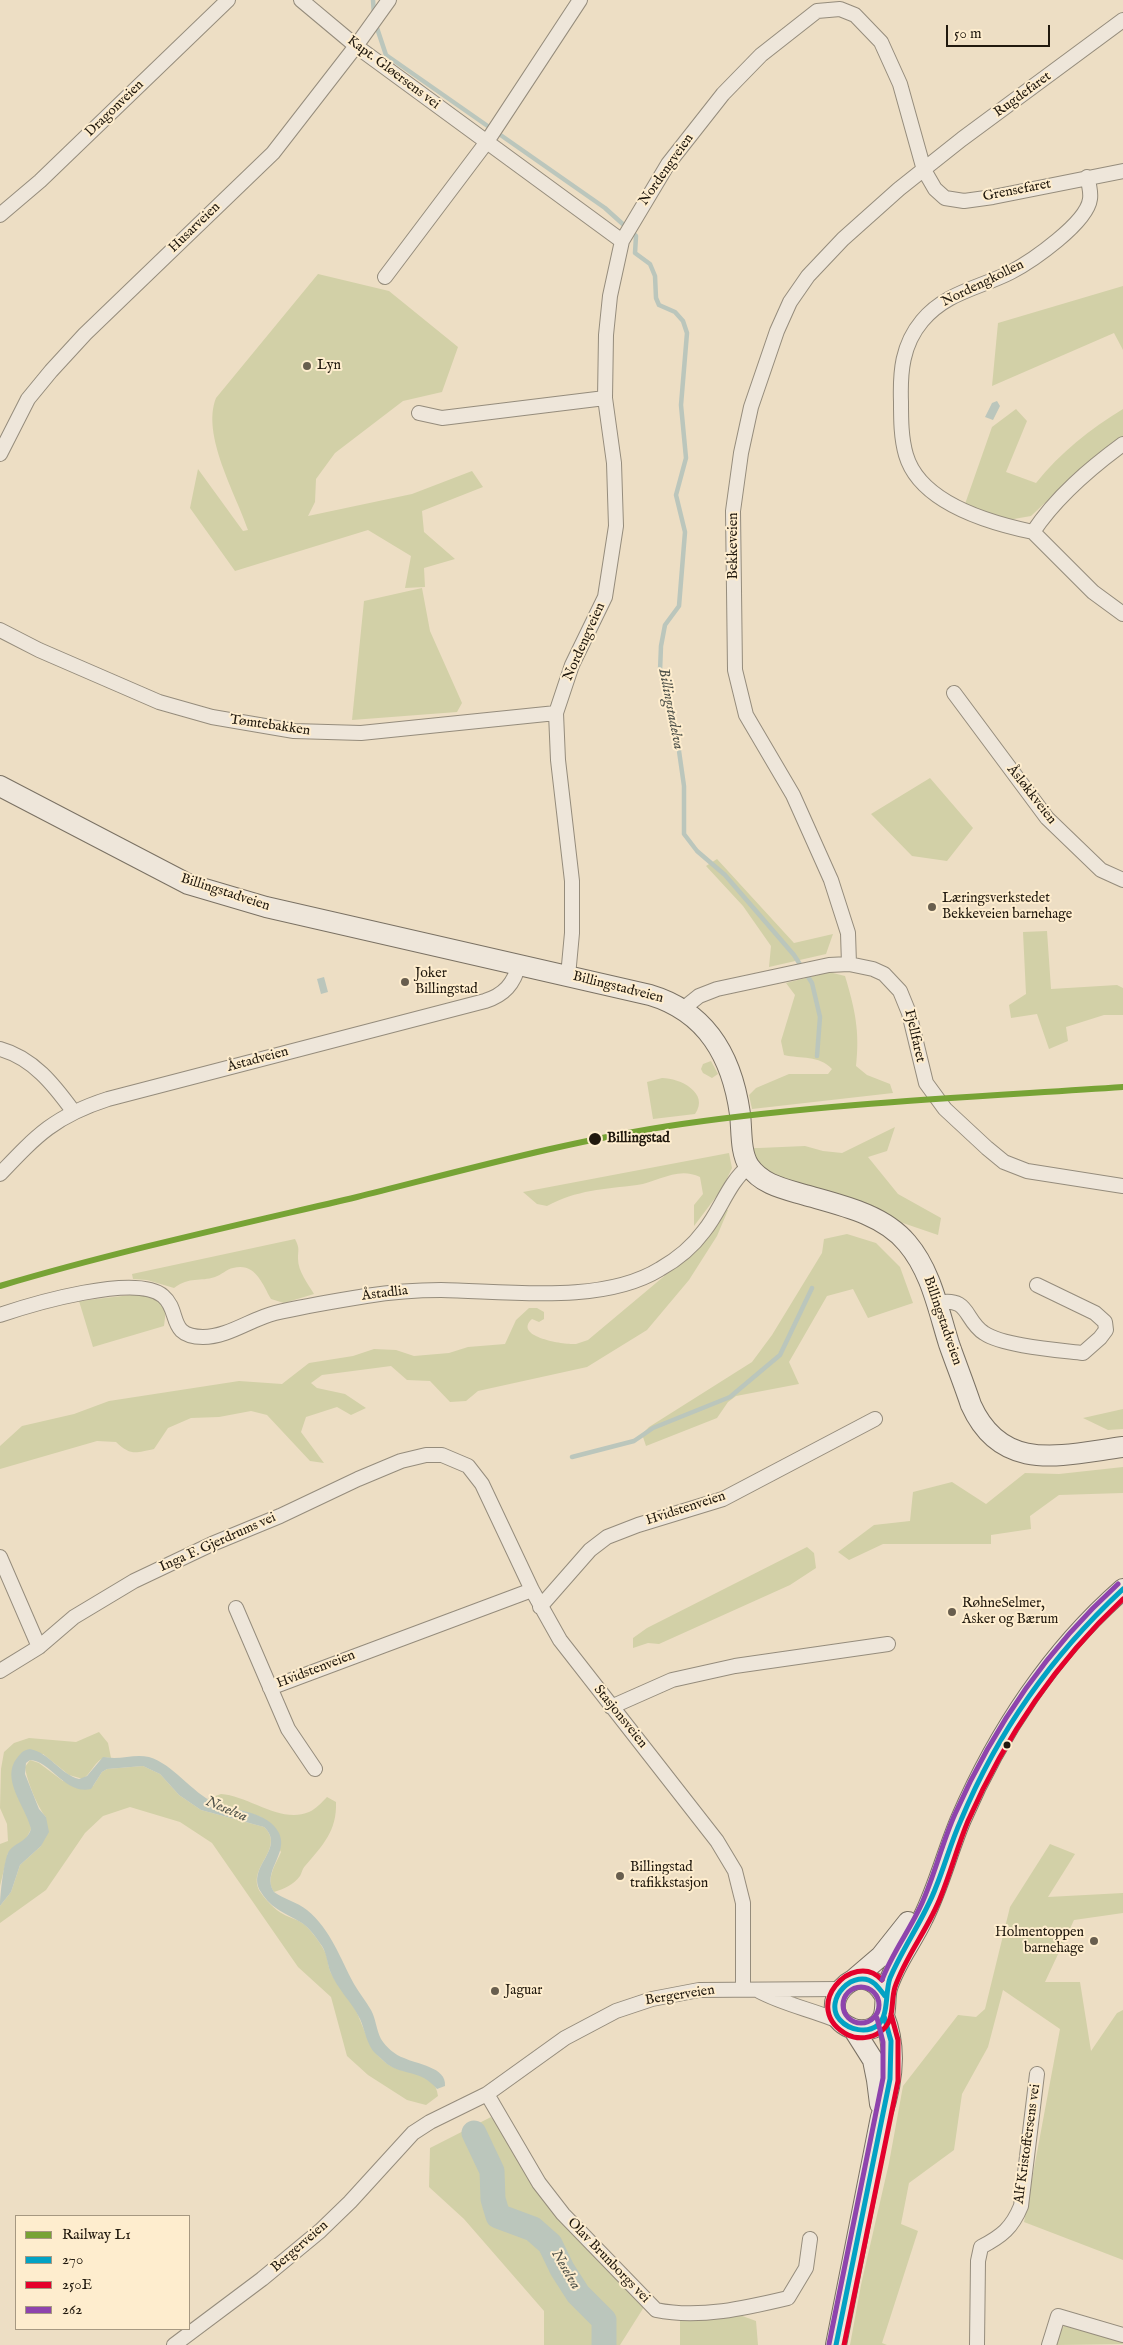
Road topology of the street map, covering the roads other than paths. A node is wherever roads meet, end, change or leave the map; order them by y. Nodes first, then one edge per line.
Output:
1 (228, 0) edge
2 (301, 0) edge
3 (389, 0) edge
4 (580, 0) edge
5 (842, 4) edge
6 (1123, 20) edge
7 (356, 46) junction
8 (486, 143) junction
9 (924, 170) junction
10 (1123, 171) edge
11 (1087, 177) junction
12 (0, 215) edge
13 (622, 241) junction
14 (386, 277) dead end
15 (605, 398) junction
16 (419, 412) dead end
17 (1123, 444) edge
18 (0, 454) edge
19 (1033, 532) junction
20 (1123, 614) edge
21 (0, 630) edge
22 (954, 693) dead end
23 (556, 713) junction
24 (0, 786) edge
25 (1123, 880) edge
26 (519, 964) junction
27 (849, 964) junction
28 (568, 976) junction
29 (684, 1008) junction
30 (0, 1049) edge
31 (73, 1111) junction
32 (749, 1166) junction
33 (0, 1174) edge
34 (1123, 1186) edge
35 (1037, 1285) dead end
36 (937, 1303) junction
37 (0, 1315) edge
38 (875, 1419) dead end
39 (1123, 1447) edge
40 (454, 1458) joint
41 (0, 1557) edge
42 (1123, 1589) edge
43 (532, 1590) junction
44 (540, 1607) junction
45 (236, 1608) dead end
46 (888, 1644) dead end
47 (39, 1647) junction
48 (0, 1671) edge
49 (270, 1688) junction
50 (611, 1707) junction
51 (315, 1769) dead end
52 (944, 1860) junction
53 (846, 1985) junction
54 (743, 1989) junction
55 (760, 1991) junction
56 (885, 1996) junction
57 (884, 2016) junction
58 (847, 2026) junction
59 (1037, 2074) dead end
60 (483, 2097) junction
61 (881, 2117) junction
62 (810, 2239) dead end
63 (1123, 2335) edge
64 (174, 2345) edge
65 (836, 2345) edge
66 (977, 2345) edge
67 (1049, 2345) edge

1 - 12 street, Dragonveien
2 - 7 street, Kapt. Gløersens vei
3 - 7 street, Husarveien
4 - 8 street
5 - 9 street, Nordengveien
5 - 13 street, Nordengveien
6 - 9 street, Rugdefaret
7 - 8 street, Kapt. Gløersens vei
7 - 18 street, Husarveien
8 - 13 street, Kapt. Gløersens vei
8 - 14 street
9 - 11 street, Grensefaret
9 - 27 street, Bekkeveien
10 - 11 street, Grensefaret
11 - 19 street, Nordengkollen
13 - 15 street, Nordengveien
15 - 16 street
15 - 23 street, Nordengveien
17 - 19 street
19 - 20 street
21 - 23 street, Tømtebakken
22 - 25 street, Åsløkkveien
23 - 28 street, Nordengveien
24 - 26 main road, Billingstadveien
26 - 28 main road, Billingstadveien
26 - 31 street, Åstadveien
27 - 29 street, Fjellfaret
27 - 34 street, Fjellfaret
28 - 29 main road, Billingstadveien
29 - 32 main road, Billingstadveien
30 - 31 street
31 - 33 street, Åstadveien
32 - 36 main road, Billingstadveien
32 - 37 street, Åstadlia
35 - 36 street
36 - 39 main road, Billingstadveien
38 - 44 street, Hvidstenveien
40 - 43 street, Stasjonsveien
40 - 47 street, Inga F. Gjerdrums vei
41 - 47 street
42 - 52 main road
43 - 44 street, Stasjonsveien
43 - 49 street, Hvidstenveien
44 - 50 street, Stasjonsveien
45 - 49 street, Hvidstenveien
46 - 50 street
47 - 48 street, Inga F. Gjerdrums vei
49 - 51 street, Hvidstenveien
50 - 54 street, Stasjonsveien
52 - 53 main road
52 - 56 main road
53 - 55 street, Bergerveien
53 - 56 main road
53 - 58 main road
54 - 55 street, Bergerveien
54 - 60 street, Bergerveien
55 - 58 street, Bergerveien
56 - 57 main road
57 - 58 main road
57 - 61 main road
58 - 61 main road
59 - 66 street, Alf Kristoffersens vei
60 - 62 street, Olav Brunborgs vei
60 - 64 street, Bergerveien
61 - 65 main road
63 - 67 street

